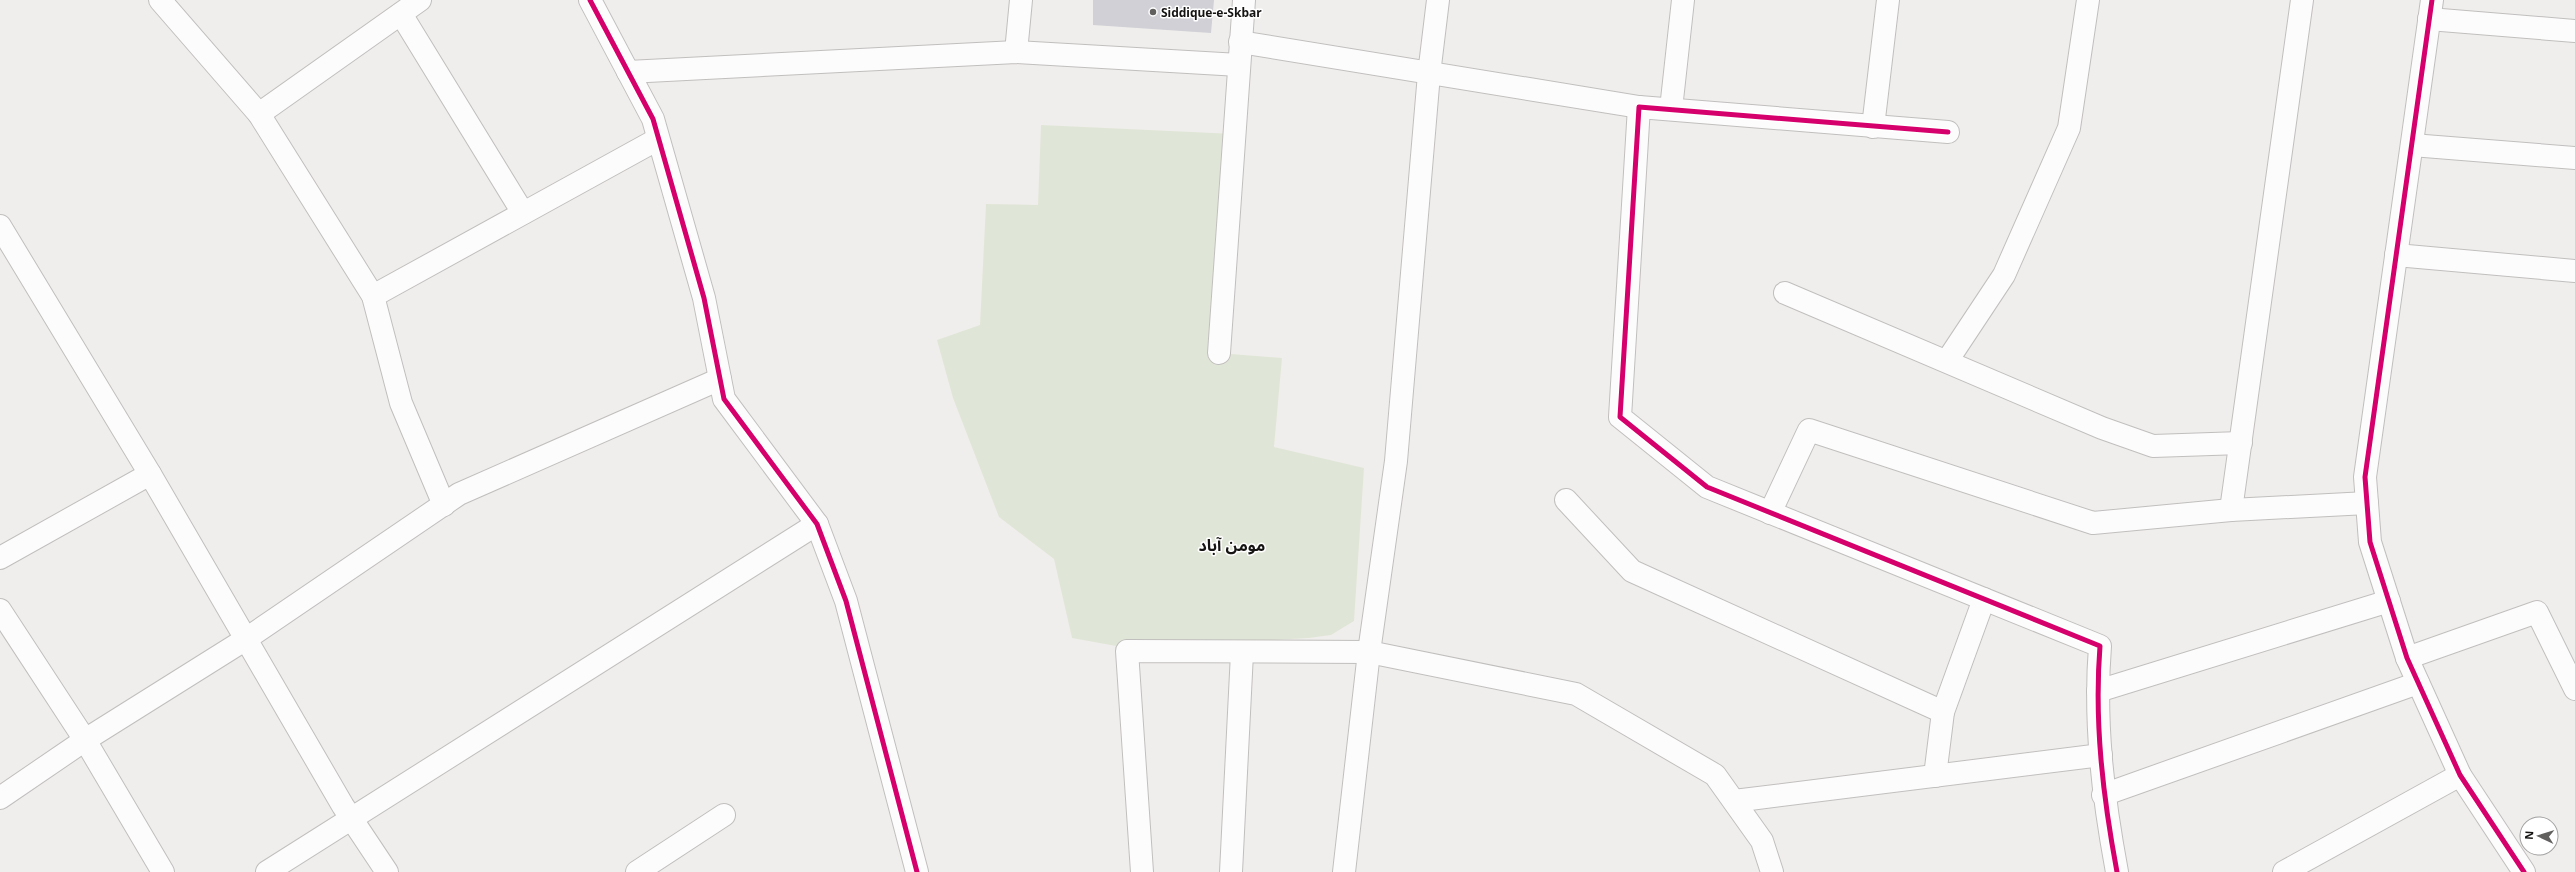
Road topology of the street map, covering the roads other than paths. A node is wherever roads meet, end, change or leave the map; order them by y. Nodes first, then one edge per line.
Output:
1 (160, 0) edge
2 (420, 0) edge
3 (590, 0) edge
4 (1020, 0) edge
5 (1244, 0) edge
6 (1438, 0) edge
7 (1683, 0) edge
8 (1888, 0) edge
9 (2088, 0) edge
10 (2302, 0) edge
11 (2430, 9) edge
12 (401, 14) junction
13 (2575, 31) edge
14 (1240, 42) junction
15 (1016, 52) junction
16 (1239, 65) junction
17 (628, 72) junction
18 (1429, 74) junction
19 (1639, 107) junction
20 (1671, 109) junction
21 (259, 114) junction
22 (1873, 127) junction
23 (1948, 132) dead end
24 (658, 138) junction
25 (2412, 145) junction
26 (2575, 158) edge
27 (523, 213) junction
28 (0, 226) edge
29 (2396, 255) junction
30 (2575, 271) edge
31 (1785, 293) dead end
32 (373, 296) junction
33 (1219, 353) dead end
34 (1947, 361) junction
35 (720, 379) junction
36 (2241, 443) junction
37 (150, 474) junction
38 (1566, 500) dead end
39 (2367, 503) junction
40 (444, 505) junction
41 (2231, 510) junction
42 (1770, 513) junction
43 (817, 524) junction
44 (0, 558) edge
45 (1984, 599) junction
46 (2389, 601) junction
47 (0, 610) edge
48 (246, 639) junction
49 (1368, 652) junction
50 (1242, 653) junction
51 (2407, 658) junction
52 (2418, 683) junction
53 (2575, 688) edge
54 (2098, 691) junction
55 (1943, 712) junction
56 (85, 740) junction
57 (2101, 755) junction
58 (2460, 774) junction
59 (1935, 776) junction
60 (2103, 795) junction
61 (0, 798) edge
62 (1734, 801) junction
63 (724, 815) dead end
64 (351, 819) junction
65 (162, 872) edge
66 (267, 872) edge
67 (387, 872) edge
68 (637, 872) edge
69 (917, 872) edge
70 (1142, 872) edge
71 (1231, 872) edge
72 (1344, 872) edge
73 (1772, 872) edge
74 (2117, 872) edge
75 (2284, 872) edge
76 (2524, 872) edge

1 - 21 street
2 - 12 street
3 - 17 street
4 - 15 street
5 - 14 street
6 - 18 street
7 - 20 street
8 - 22 street
9 - 34 street
10 - 36 street
11 - 13 street
11 - 25 street
12 - 21 street
12 - 27 street
14 - 16 street
14 - 18 street
15 - 16 street
15 - 17 street
16 - 33 street
17 - 24 street
18 - 19 street
18 - 49 street
19 - 20 street
19 - 42 street
20 - 22 street
21 - 32 street
22 - 23 street
24 - 27 street
24 - 35 street
25 - 26 street
25 - 29 street
27 - 32 street
28 - 37 street
29 - 30 street
29 - 39 street
31 - 34 street
32 - 40 street
34 - 36 street
35 - 40 street
35 - 43 street
36 - 41 street
37 - 44 street
37 - 48 street
38 - 55 street
39 - 41 street
39 - 46 street
40 - 48 street
41 - 42 street
42 - 45 street
43 - 64 street
43 - 69 street
45 - 54 street
45 - 55 street
46 - 51 street
46 - 54 street
47 - 56 street
48 - 56 street
48 - 64 street
49 - 50 street
49 - 62 street
49 - 72 street
50 - 70 street
50 - 71 street
51 - 52 street
51 - 53 street
52 - 58 street
52 - 60 street
54 - 57 street
55 - 59 street
56 - 61 street
56 - 65 street
57 - 59 street
57 - 60 street
58 - 75 street
58 - 76 street
59 - 62 street
60 - 74 street
62 - 73 street
63 - 68 street
64 - 66 street
64 - 67 street

